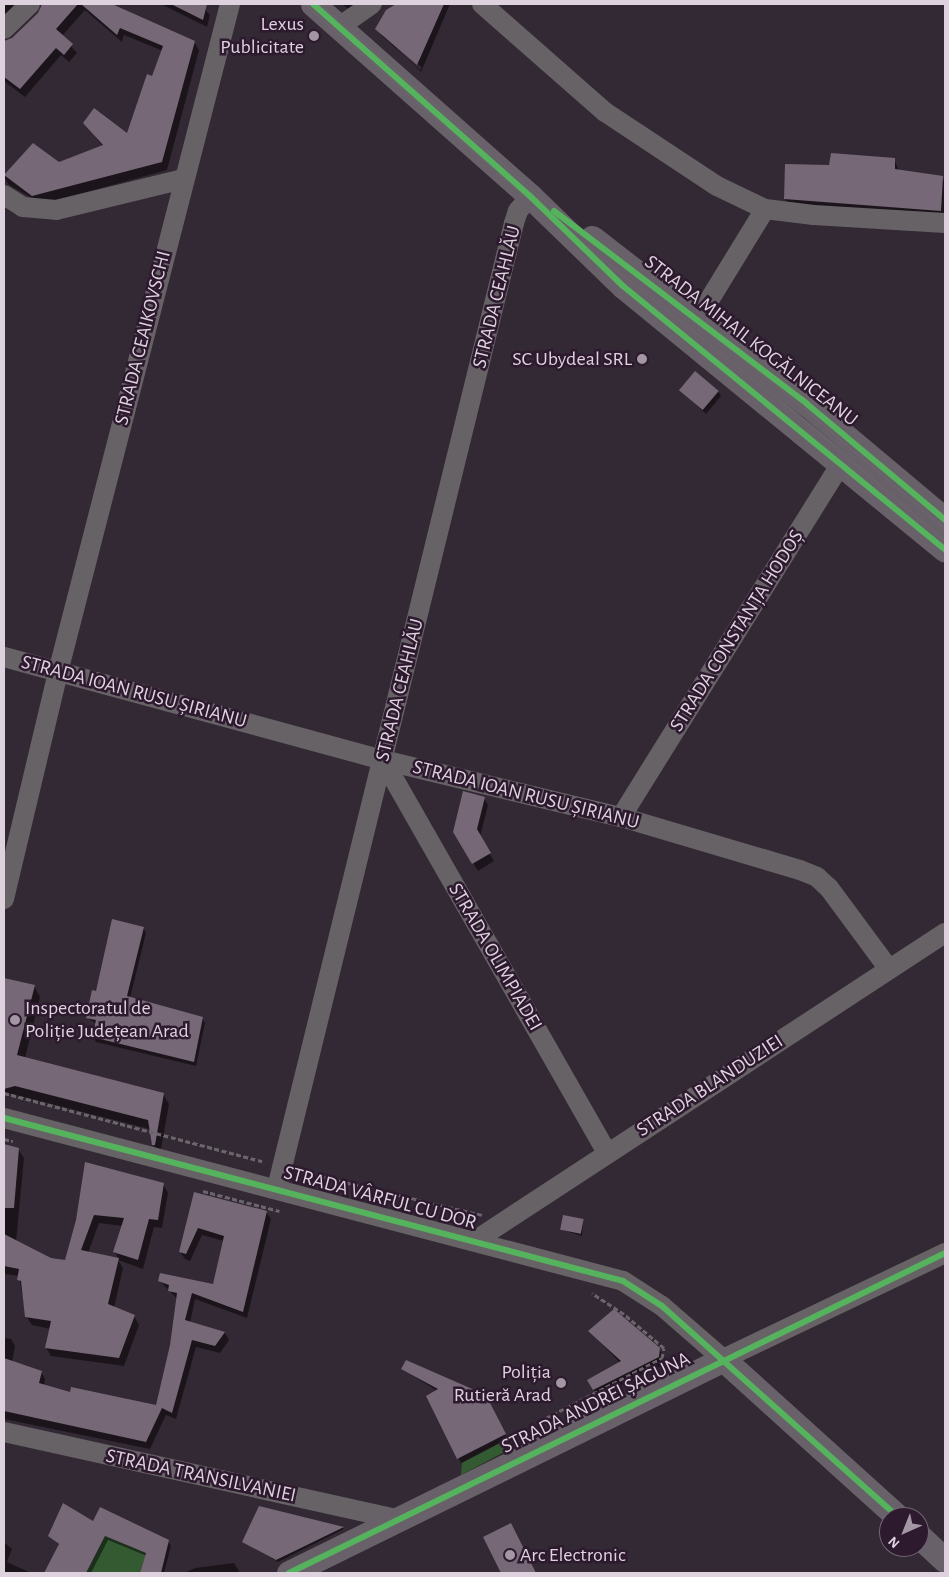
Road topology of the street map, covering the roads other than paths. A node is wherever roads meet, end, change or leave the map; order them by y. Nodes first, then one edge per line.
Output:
1 (30, 4) edge
2 (230, 4) edge
3 (313, 4) edge
4 (372, 4) edge
5 (482, 4) edge
6 (339, 27) junction
7 (4, 30) edge
8 (183, 179) junction
9 (4, 195) edge
10 (530, 196) junction
11 (765, 209) junction
12 (945, 223) edge
13 (697, 320) junction
14 (847, 453) junction
15 (945, 520) edge
16 (945, 550) edge
17 (4, 657) edge
18 (58, 672) junction
19 (384, 760) junction
20 (620, 817) junction
21 (4, 899) edge
22 (945, 933) edge
23 (889, 969) junction
24 (4, 1118) edge
25 (607, 1153) junction
26 (277, 1188) junction
27 (476, 1240) junction
28 (945, 1253) edge
29 (723, 1359) junction
30 (4, 1432) edge
31 (887, 1507) edge
32 (398, 1519) junction
33 (929, 1545) edge
34 (945, 1560) edge
35 (289, 1573) edge

1 - 7 street
2 - 8 street, STRADA CEAIKOVSCHI
3 - 6 main road, STRADA MIHAIL KOGĂLNICEANU
4 - 6 street
5 - 11 street
6 - 10 main road, STRADA MIHAIL KOGĂLNICEANU
8 - 9 street
8 - 18 street, STRADA CEAIKOVSCHI
10 - 13 main road, STRADA MIHAIL KOGĂLNICEANU
10 - 14 main road, STRADA MIHAIL KOGĂLNICEANU
10 - 19 street, STRADA CEAHLĂU
11 - 12 street
11 - 13 street
13 - 14 main road, STRADA MIHAIL KOGĂLNICEANU
14 - 15 main road, STRADA MIHAIL KOGĂLNICEANU
14 - 16 main road, STRADA MIHAIL KOGĂLNICEANU
14 - 20 street, STRADA CONSTANȚA HODOȘ
17 - 18 street, STRADA IOAN RUSU ȘIRIANU
18 - 19 street, STRADA IOAN RUSU ȘIRIANU
18 - 21 street, STRADA CEAIKOVSCHI
19 - 20 street, STRADA IOAN RUSU ȘIRIANU
19 - 25 street, STRADA OLIMPIADEI
19 - 26 street, STRADA CEAHLĂU
20 - 23 street, STRADA IOAN RUSU ȘIRIANU
22 - 23 street, STRADA BLANDUZIEI
23 - 25 street, STRADA BLANDUZIEI
24 - 26 street, STRADA VÂRFUL CU DOR
25 - 27 street, STRADA BLANDUZIEI
26 - 27 street, STRADA VÂRFUL CU DOR
27 - 29 street, STRADA VÂRFUL CU DOR
28 - 29 street, STRADA ANDREI ȘAGUNA
29 - 31 main road
29 - 32 main road, STRADA ANDREI ȘAGUNA
30 - 32 street, STRADA TRANSILVANIEI
32 - 35 main road, STRADA ANDREI ȘAGUNA
33 - 34 main road

